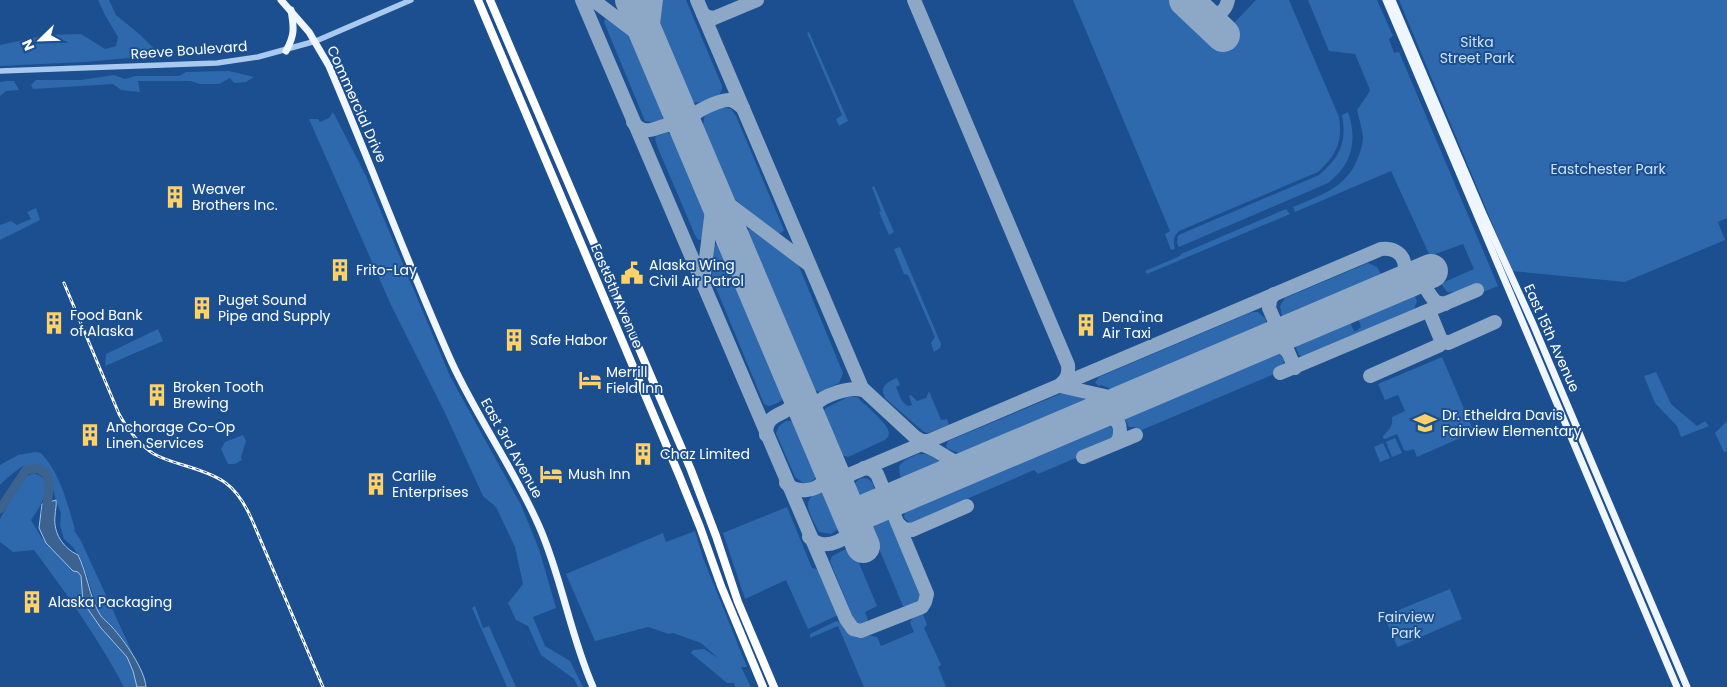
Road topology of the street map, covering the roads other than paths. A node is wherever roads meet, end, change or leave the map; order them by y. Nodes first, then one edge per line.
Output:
1 (281, 0) edge
2 (411, 0) edge
3 (478, 0) edge
4 (490, 0) edge
5 (1386, 0) edge
6 (1392, 0) edge
7 (291, 10) junction
8 (316, 41) junction
9 (286, 51) junction
10 (0, 71) edge
11 (395, 226) joint
12 (593, 687) edge
13 (763, 687) edge
14 (774, 687) edge
15 (1677, 687) edge
16 (1687, 687) edge

1 - 7 main road, Commercial Drive
2 - 8 street, Reeve Boulevard
3 - 13 highway, East 5th Avenue
4 - 14 highway, East 5th Avenue
5 - 15 main road, East 15th Avenue
6 - 16 main road, East 15th Avenue
7 - 8 main road, Commercial Drive
7 - 9 main road
8 - 9 street, Reeve Boulevard
8 - 11 main road, Commercial Drive
9 - 10 street, Reeve Boulevard
11 - 12 main road, East 3rd Avenue

